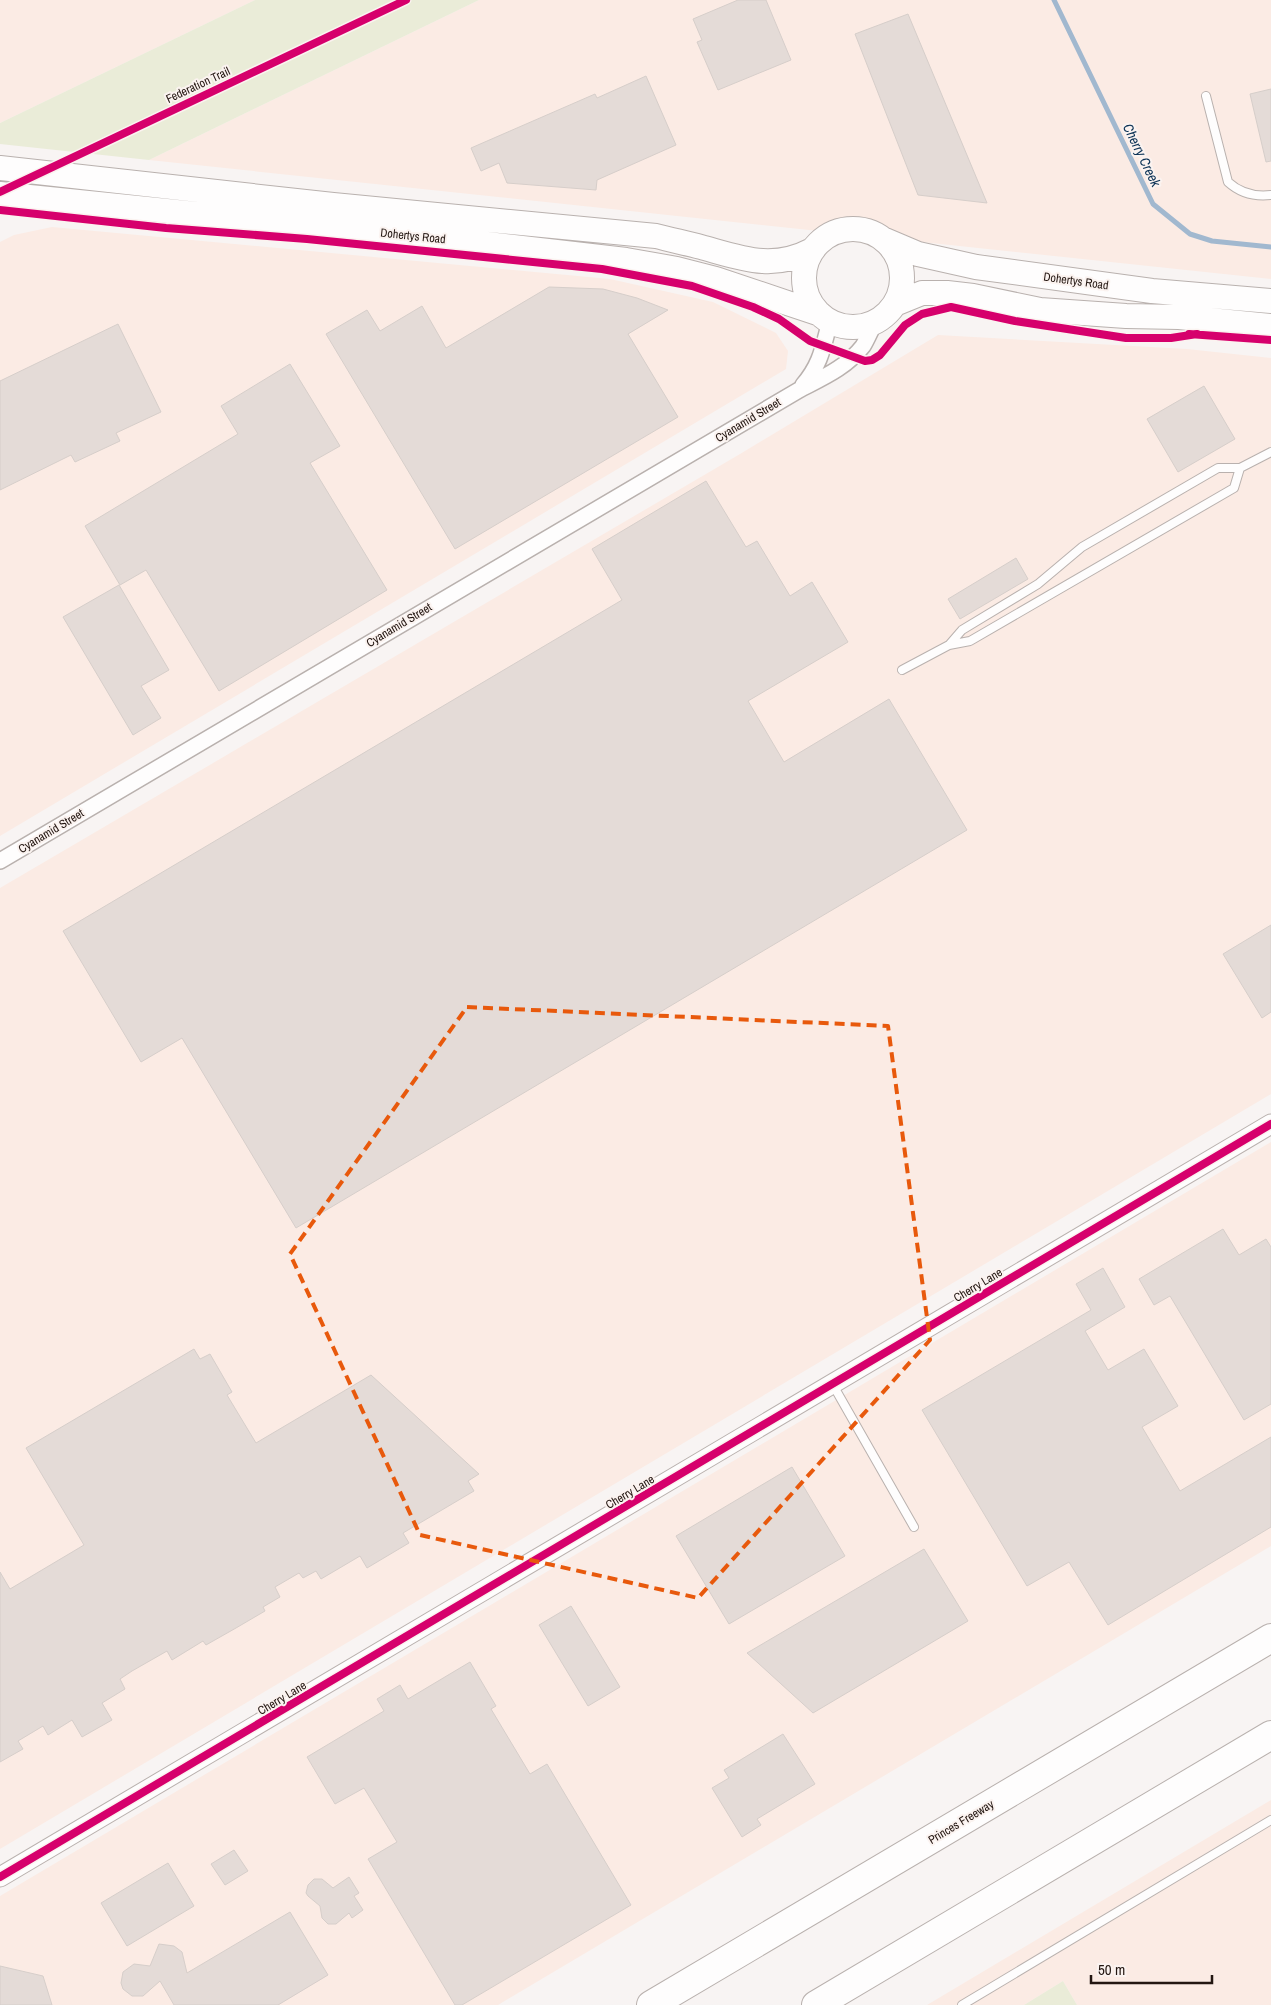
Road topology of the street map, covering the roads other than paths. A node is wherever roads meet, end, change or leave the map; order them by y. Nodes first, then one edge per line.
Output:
1 (1206, 96) dead end
2 (0, 168) edge
3 (0, 194) edge
4 (1271, 195) edge
5 (885, 240) junction
6 (812, 250) junction
7 (1271, 301) edge
8 (894, 304) junction
9 (825, 317) junction
10 (876, 321) junction
11 (1271, 326) edge
12 (799, 390) junction
13 (1271, 452) edge
14 (1240, 468) junction
15 (949, 645) junction
16 (902, 670) dead end
17 (0, 861) edge
18 (1271, 1124) edge
19 (833, 1384) junction
20 (914, 1527) dead end
21 (1271, 1638) edge
22 (1271, 1735) edge
23 (1271, 1820) edge
24 (0, 1877) edge
25 (651, 2005) edge
26 (816, 2005) edge
27 (962, 2005) edge

1 - 4 lane
2 - 6 main road, Dohertys Road
3 - 9 main road, Dohertys Road
5 - 6 main road
5 - 7 main road, Dohertys Road
5 - 8 main road
6 - 9 main road
8 - 10 main road
8 - 11 main road
9 - 10 main road
9 - 12 street, Cyanamid Street
10 - 12 street, Cyanamid Street
12 - 17 street, Cyanamid Street
13 - 14 lane
14 - 15 lane
14 - 15 lane
15 - 16 lane
18 - 19 street, Cherry Lane
19 - 20 lane
19 - 24 street, Cherry Lane
21 - 25 highway, Princes Freeway
22 - 26 highway
23 - 27 lane

